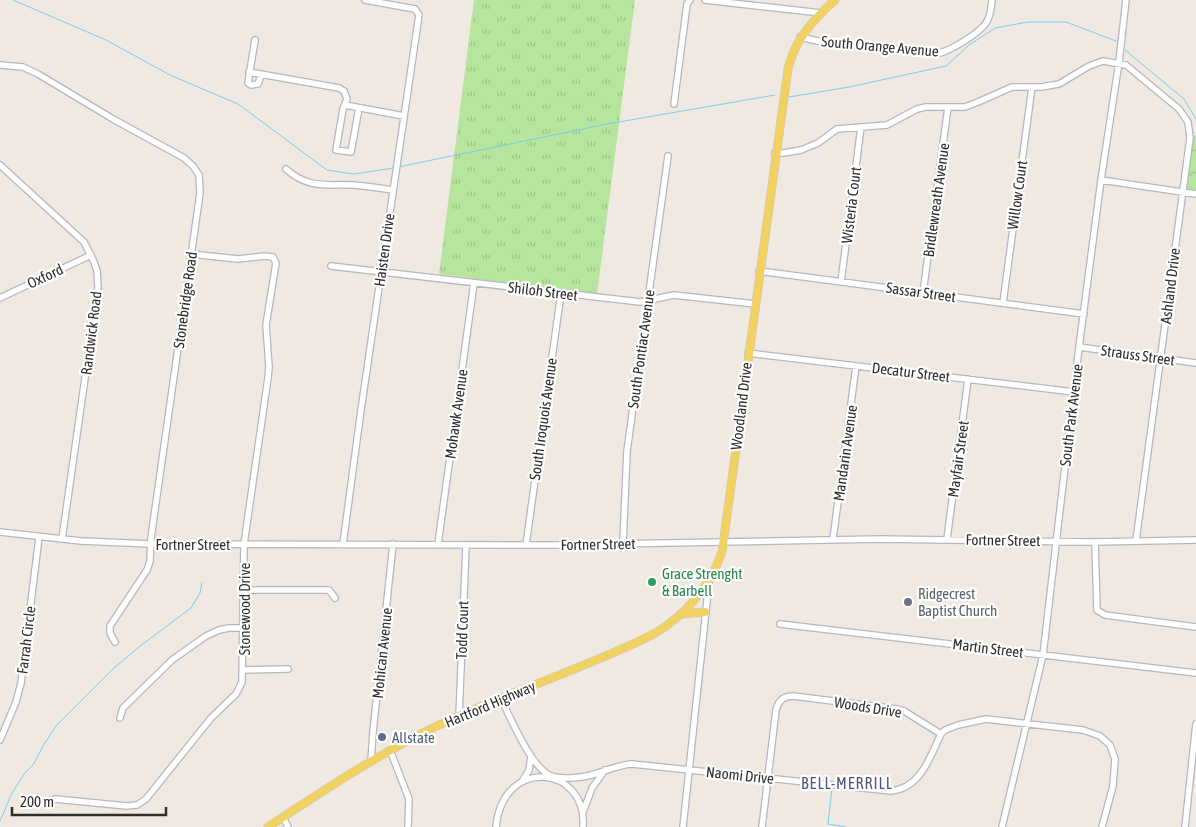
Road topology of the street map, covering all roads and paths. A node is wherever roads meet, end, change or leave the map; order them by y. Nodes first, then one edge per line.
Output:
1 (365, 0) edge
2 (690, 0) edge
3 (705, 0) edge
4 (835, 0) edge
5 (992, 0) edge
6 (1126, 0) edge
7 (820, 13) junction
8 (800, 37) junction
9 (255, 40) dead end
10 (1119, 62) junction
11 (0, 65) edge
12 (249, 72) junction
13 (261, 75) junction
14 (1032, 87) junction
15 (674, 104) dead end
16 (344, 105) junction
17 (358, 108) junction
18 (948, 108) junction
19 (404, 116) junction
20 (861, 127) junction
21 (775, 153) junction
22 (668, 156) dead end
23 (0, 166) edge
24 (286, 170) dead end
25 (1101, 180) junction
26 (393, 190) junction
27 (1183, 192) junction
28 (1196, 194) edge
29 (191, 254) junction
30 (91, 255) junction
31 (331, 266) dead end
32 (759, 271) junction
33 (381, 272) junction
34 (841, 282) junction
35 (474, 283) junction
36 (560, 293) junction
37 (923, 293) junction
38 (0, 298) edge
39 (647, 301) junction
40 (1002, 303) junction
41 (755, 304) junction
42 (1084, 314) junction
43 (1079, 348) junction
44 (748, 353) junction
45 (1161, 359) junction
46 (1196, 363) edge
47 (856, 366) junction
48 (968, 379) junction
49 (1074, 392) junction
50 (0, 532) edge
51 (39, 537) junction
52 (62, 539) junction
53 (833, 539) junction
54 (947, 540) junction
55 (1196, 540) edge
56 (1056, 541) junction
57 (1136, 541) junction
58 (723, 542) junction
59 (1095, 542) junction
60 (150, 544) junction
61 (244, 544) junction
62 (343, 544) junction
63 (393, 544) junction
64 (438, 544) junction
65 (623, 544) junction
66 (466, 545) junction
67 (526, 545) junction
68 (709, 582) junction
69 (244, 590) junction
70 (335, 598) dead end
71 (705, 612) junction
72 (682, 614) junction
73 (780, 624) dead end
74 (1196, 627) edge
75 (243, 628) junction
76 (115, 642) dead end
77 (1043, 655) junction
78 (243, 670) junction
79 (288, 670) dead end
80 (1196, 674) edge
81 (501, 699) junction
82 (459, 716) junction
83 (120, 718) dead end
84 (1027, 724) junction
85 (1196, 724) edge
86 (941, 734) junction
87 (0, 740) edge
88 (390, 750) junction
89 (531, 756) junction
90 (371, 761) junction
91 (605, 770) junction
92 (689, 770) junction
93 (554, 778) junction
94 (768, 778) junction
95 (523, 780) junction
96 (55, 799) dead end
97 (583, 813) junction
98 (282, 818) junction
99 (268, 827) edge
100 (288, 827) edge
101 (408, 827) edge
102 (496, 827) edge
103 (583, 827) edge
104 (683, 827) edge
105 (762, 827) edge
106 (1002, 827) edge
107 (1102, 827) edge
108 (1185, 827) edge

1 - 19 street, Haisten Drive
2 - 15 street
3 - 7 street, South Orange Avenue
4 - 7 main road, Woodland Drive
5 - 8 street, South Orange Avenue
6 - 10 street, South Park Avenue
7 - 8 main road, Woodland Drive
8 - 21 main road, Woodland Drive
9 - 12 street
10 - 14 street
10 - 25 street, South Park Avenue
10 - 27 street, Ashland Drive
11 - 29 street, Stonebridge Road
12 - 13 street
12 - 13 street
13 - 16 street
14 - 18 street
14 - 40 street, Willow Court
16 - 17 street
16 - 17 street
17 - 19 street
18 - 20 street
18 - 37 street, Bridlewreath Avenue
19 - 26 street, Haisten Drive
20 - 21 street
20 - 34 street, Wisteria Court
21 - 32 main road, Woodland Drive
22 - 39 street, South Pontiac Avenue
23 - 30 street, Randwick Road
24 - 26 street
25 - 27 street
25 - 42 street, South Park Avenue
26 - 33 street, Haisten Drive
27 - 28 street
27 - 45 street, Ashland Drive
29 - 60 street, Stonebridge Road
29 - 61 street, Stonewood Drive
30 - 38 street, Oxford
30 - 52 street, Randwick Road
31 - 33 street, Shiloh Street
32 - 34 street, Sassar Street
32 - 41 main road, Woodland Drive
33 - 35 street, Shiloh Street
33 - 62 street, Haisten Drive
34 - 37 street, Sassar Street
35 - 36 street, Shiloh Street
35 - 64 street, Mohawk Avenue
36 - 39 street, Shiloh Street
36 - 67 street, South Iroquois Avenue
37 - 40 street, Sassar Street
39 - 41 street, Shiloh Street
39 - 65 street, South Pontiac Avenue
40 - 42 street, Sassar Street
41 - 44 main road, Woodland Drive
42 - 43 street, South Park Avenue
43 - 45 street, Strauss Street
43 - 49 street, South Park Avenue
44 - 47 street, Decatur Street
44 - 58 main road, Woodland Drive
45 - 46 street, Strauss Street
45 - 57 street, Ashland Drive
47 - 48 street, Decatur Street
47 - 53 street, Mandarin Avenue
48 - 49 street, Decatur Street
48 - 54 street, Mayfair Street
49 - 56 street, South Park Avenue
50 - 51 street, Fortner Street
51 - 52 street, Fortner Street
51 - 87 street, Farrah Circle
52 - 60 street, Fortner Street
53 - 54 street, Fortner Street
53 - 58 street, Fortner Street
54 - 56 street, Fortner Street
55 - 57 street, Fortner Street
56 - 59 street, Fortner Street
56 - 77 street, South Park Avenue
57 - 59 street, Fortner Street
58 - 65 street, Fortner Street
58 - 68 main road, Woodland Drive
59 - 74 street
60 - 61 street, Fortner Street
60 - 76 street, Stonebridge Road
61 - 62 street, Fortner Street
61 - 69 street, Stonewood Drive
62 - 63 street, Fortner Street
63 - 64 street, Fortner Street
63 - 90 street, Mohican Avenue
64 - 66 street, Fortner Street
65 - 67 street, Fortner Street
66 - 67 street, Fortner Street
66 - 82 street, Todd Court
68 - 71 street, Woodland Drive
68 - 72 main road, Hartford Highway
69 - 70 street
69 - 75 street, Stonewood Drive
71 - 72 main road
71 - 92 street, Woodland Drive
72 - 81 main road, Hartford Highway
73 - 77 street, Martin Street
75 - 78 street, Stonewood Drive
75 - 83 street
77 - 80 street, Martin Street
77 - 84 street, South Park Avenue
78 - 79 street
78 - 96 street, Stonewood Drive
81 - 82 main road, Hartford Highway
81 - 89 street
82 - 88 main road, Hartford Highway
84 - 86 street
84 - 106 street, South Park Avenue
84 - 107 street
85 - 108 street
86 - 94 street, Naomi Drive
86 - 94 street, Woods Drive
88 - 90 main road, Hartford Highway
88 - 101 street
89 - 93 street
89 - 95 street
90 - 98 main road, Hartford Highway
91 - 92 street, Naomi Drive
91 - 93 street, Naomi Drive
91 - 97 street
92 - 94 street, Naomi Drive
92 - 104 street, Woodland Drive
93 - 95 street, Naomi Drive
93 - 97 street
94 - 105 street
95 - 102 street
97 - 103 street
98 - 99 main road, Hartford Highway
98 - 100 street

